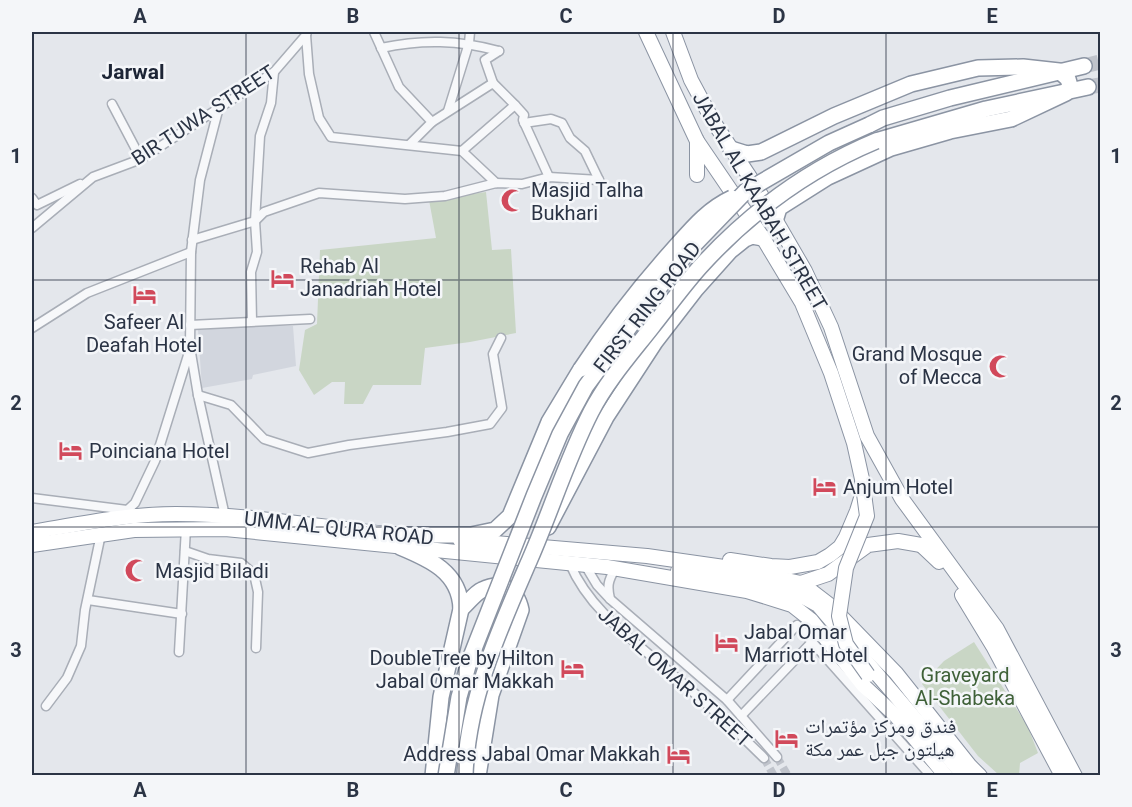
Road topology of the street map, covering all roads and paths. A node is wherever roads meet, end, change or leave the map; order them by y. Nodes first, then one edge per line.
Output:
1 (374, 32) edge
2 (470, 32) edge
3 (646, 32) edge
4 (673, 32) edge
5 (306, 33) edge
6 (469, 43) junction
7 (381, 48) junction
8 (1084, 66) tunnel mouth
9 (1059, 71) junction
10 (274, 72) junction
11 (493, 83) junction
12 (1088, 87) tunnel mouth
13 (1066, 93) junction
14 (112, 104) dead end
15 (515, 105) junction
16 (219, 107) junction
17 (448, 111) junction
18 (432, 122) junction
19 (524, 123) junction
20 (697, 141) junction
21 (410, 144) junction
22 (731, 149) junction
23 (462, 151) junction
24 (141, 159) junction
25 (697, 175) dead end
26 (93, 177) junction
27 (549, 177) junction
28 (496, 183) junction
29 (746, 191) junction
30 (32, 198) edge
31 (255, 221) junction
32 (775, 221) junction
33 (32, 228) edge
34 (763, 238) junction
35 (192, 240) junction
36 (191, 252) junction
37 (310, 319) dead end
38 (252, 321) junction
39 (190, 325) junction
40 (32, 328) edge
41 (501, 338) dead end
42 (190, 347) junction
43 (198, 395) junction
44 (862, 479) junction
45 (32, 498) edge
46 (123, 514) junction
47 (225, 516) junction
48 (186, 528) junction
49 (32, 532) edge
50 (101, 534) junction
51 (398, 541) junction
52 (537, 542) junction
53 (32, 545) edge
54 (921, 545) junction
55 (840, 547) joint
56 (185, 551) junction
57 (647, 556) junction
58 (947, 561) junction
59 (570, 564) junction
60 (585, 566) junction
61 (611, 568) junction
62 (801, 583) junction
63 (610, 599) junction
64 (88, 600) junction
65 (461, 609) junction
66 (182, 614) junction
67 (812, 642) junction
68 (256, 648) dead end
69 (179, 652) dead end
70 (727, 700) junction
71 (46, 706) dead end
72 (734, 708) junction
73 (741, 716) junction
74 (896, 716) junction
75 (724, 718) junction
76 (777, 757) tunnel mouth
77 (764, 758) tunnel mouth
78 (1060, 772) dead end
79 (433, 776) edge
80 (446, 776) edge
81 (465, 776) edge
82 (478, 776) edge
83 (931, 776) edge
84 (946, 776) edge
85 (964, 776) edge
86 (980, 776) edge
87 (1076, 776) edge

1 - 7 street
2 - 6 street
3 - 20 highway, JABAL AL KAABAH STREET
4 - 22 highway, JABAL AL KAABAH STREET
5 - 10 street, BIR TUWA STREET
5 - 21 street
6 - 7 street
6 - 11 street
6 - 17 street
7 - 18 street
8 - 9 highway, FIRST RING ROAD
9 - 13 highway
9 - 22 highway
9 - 29 highway, FIRST RING ROAD, bridge
10 - 16 street, BIR TUWA STREET
10 - 31 street
11 - 15 street
11 - 17 street
12 - 13 highway, FIRST RING ROAD
13 - 32 highway
13 - 52 highway, FIRST RING ROAD, bridge
14 - 24 street
15 - 19 street
15 - 23 street
16 - 24 street, BIR TUWA STREET
16 - 35 street
17 - 18 street
18 - 21 street
19 - 27 street
19 - 27 street
20 - 25 highway
20 - 34 highway, JABAL AL KAABAH STREET
21 - 23 street
22 - 32 highway, JABAL AL KAABAH STREET
23 - 28 street
24 - 26 street, BIR TUWA STREET
26 - 30 street
26 - 33 street, BIR TUWA STREET
27 - 28 street
28 - 31 street
29 - 51 highway, bridge
29 - 80 highway, FIRST RING ROAD, bridge
31 - 35 street
31 - 38 street
32 - 58 highway, JABAL AL KAABAH STREET
34 - 44 highway, JABAL AL KAABAH STREET
34 - 52 highway
35 - 36 street
36 - 39 street
36 - 40 street
37 - 38 street
38 - 39 street
39 - 42 street
41 - 43 street
42 - 43 street
42 - 46 street
43 - 47 street
44 - 55 highway, JABAL AL KAABAH STREET, bridge
44 - 74 highway, bridge
45 - 46 street
46 - 47 highway, UMM AL QURA ROAD
46 - 49 highway, UMM AL QURA ROAD
46 - 50 highway
47 - 51 highway, UMM AL QURA ROAD
48 - 50 highway, UMM AL QURA ROAD
48 - 51 highway, UMM AL QURA ROAD
48 - 56 street
50 - 53 highway, UMM AL QURA ROAD
50 - 64 street
51 - 57 highway, UMM AL QURA ROAD
51 - 59 highway, UMM AL QURA ROAD
51 - 65 highway
52 - 81 highway, FIRST RING ROAD, bridge
54 - 58 highway
54 - 62 highway
54 - 78 highway
55 - 57 highway, UMM AL QURA ROAD
56 - 66 street
56 - 68 street
57 - 62 highway, UMM AL QURA ROAD
58 - 87 highway, JABAL AL KAABAH STREET
59 - 60 highway, UMM AL QURA ROAD
59 - 75 street, JABAL OMAR STREET
60 - 61 highway, UMM AL QURA ROAD
60 - 63 street
61 - 63 street, JABAL OMAR STREET
61 - 74 highway, UMM AL QURA ROAD
61 - 85 highway, UMM AL QURA ROAD
62 - 86 highway, UMM AL QURA ROAD
63 - 70 street, JABAL OMAR STREET
64 - 66 street
64 - 71 street
65 - 79 highway
65 - 82 highway
66 - 69 street
67 - 70 street
67 - 73 street
67 - 83 street
70 - 72 street, JABAL OMAR STREET
72 - 73 street, JABAL OMAR STREET
72 - 75 street
73 - 76 street, JABAL OMAR STREET
74 - 84 highway, UMM AL QURA ROAD
75 - 77 street, JABAL OMAR STREET

